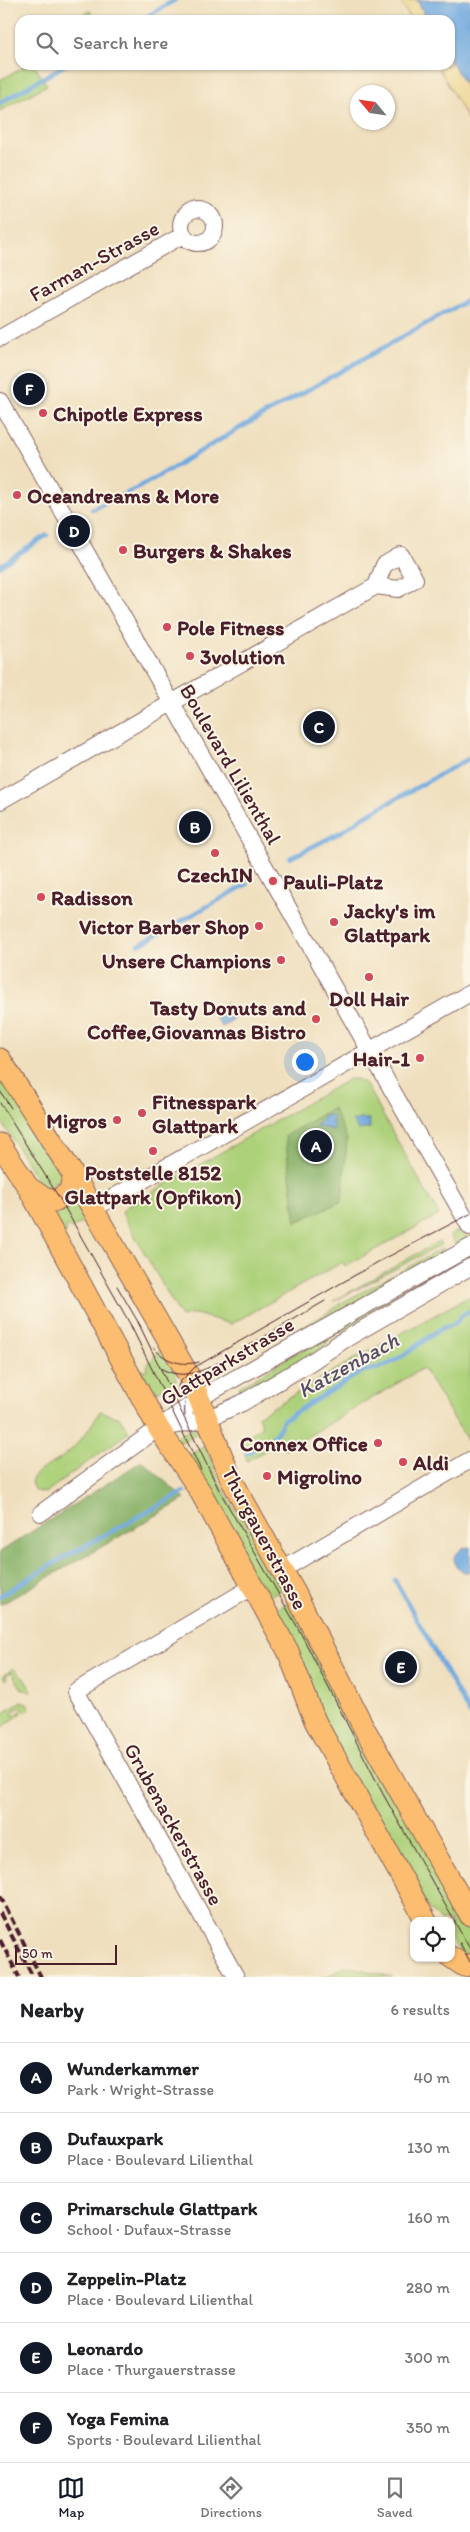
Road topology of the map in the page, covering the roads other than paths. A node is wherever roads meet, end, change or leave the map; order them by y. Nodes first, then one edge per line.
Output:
1 (183, 235) dead end
2 (0, 338) edge
3 (0, 401) edge
4 (376, 586) dead end
5 (172, 703) junction
6 (0, 801) edge
7 (470, 993) edge
8 (370, 1051) junction
9 (0, 1059) edge
10 (0, 1144) edge
11 (74, 1176) junction
12 (28, 1188) junction
13 (92, 1209) junction
14 (470, 1227) edge
15 (470, 1247) edge
16 (470, 1267) edge
17 (200, 1398) junction
18 (207, 1419) junction
19 (159, 1429) junction
20 (470, 1460) edge
21 (41, 1512) dead end
22 (282, 1570) junction
23 (252, 1587) junction
24 (470, 1915) edge
25 (424, 1917) edge
26 (455, 1960) edge
27 (449, 1962) edge
28 (470, 1965) edge
29 (236, 1977) edge
30 (458, 1977) edge

1 - 2 street, Farman-Strasse
3 - 5 street, Boulevard Lilienthal
4 - 5 street
5 - 6 street
5 - 8 street, Boulevard Lilienthal
7 - 8 street
8 - 13 street
8 - 14 street, Boulevard Lilienthal
9 - 11 main road, Thurgauerstrasse
10 - 12 main road, Thurgauerstrasse
11 - 12 main road
11 - 13 main road, Thurgauerstrasse
12 - 19 main road, Thurgauerstrasse
13 - 17 main road, Thurgauerstrasse
15 - 17 street, Glattparkstrasse
16 - 18 street, Glattparkstrasse
17 - 18 main road, Thurgauerstrasse
17 - 19 street, Glattparkstrasse
18 - 19 street, Glattparkstrasse
18 - 22 main road, Thurgauerstrasse
19 - 21 street
19 - 23 main road, Thurgauerstrasse
20 - 22 street
22 - 24 main road, Thurgauerstrasse
23 - 25 main road, Thurgauerstrasse
23 - 29 street, Grubenackerstrasse
26 - 28 main road
27 - 30 main road

